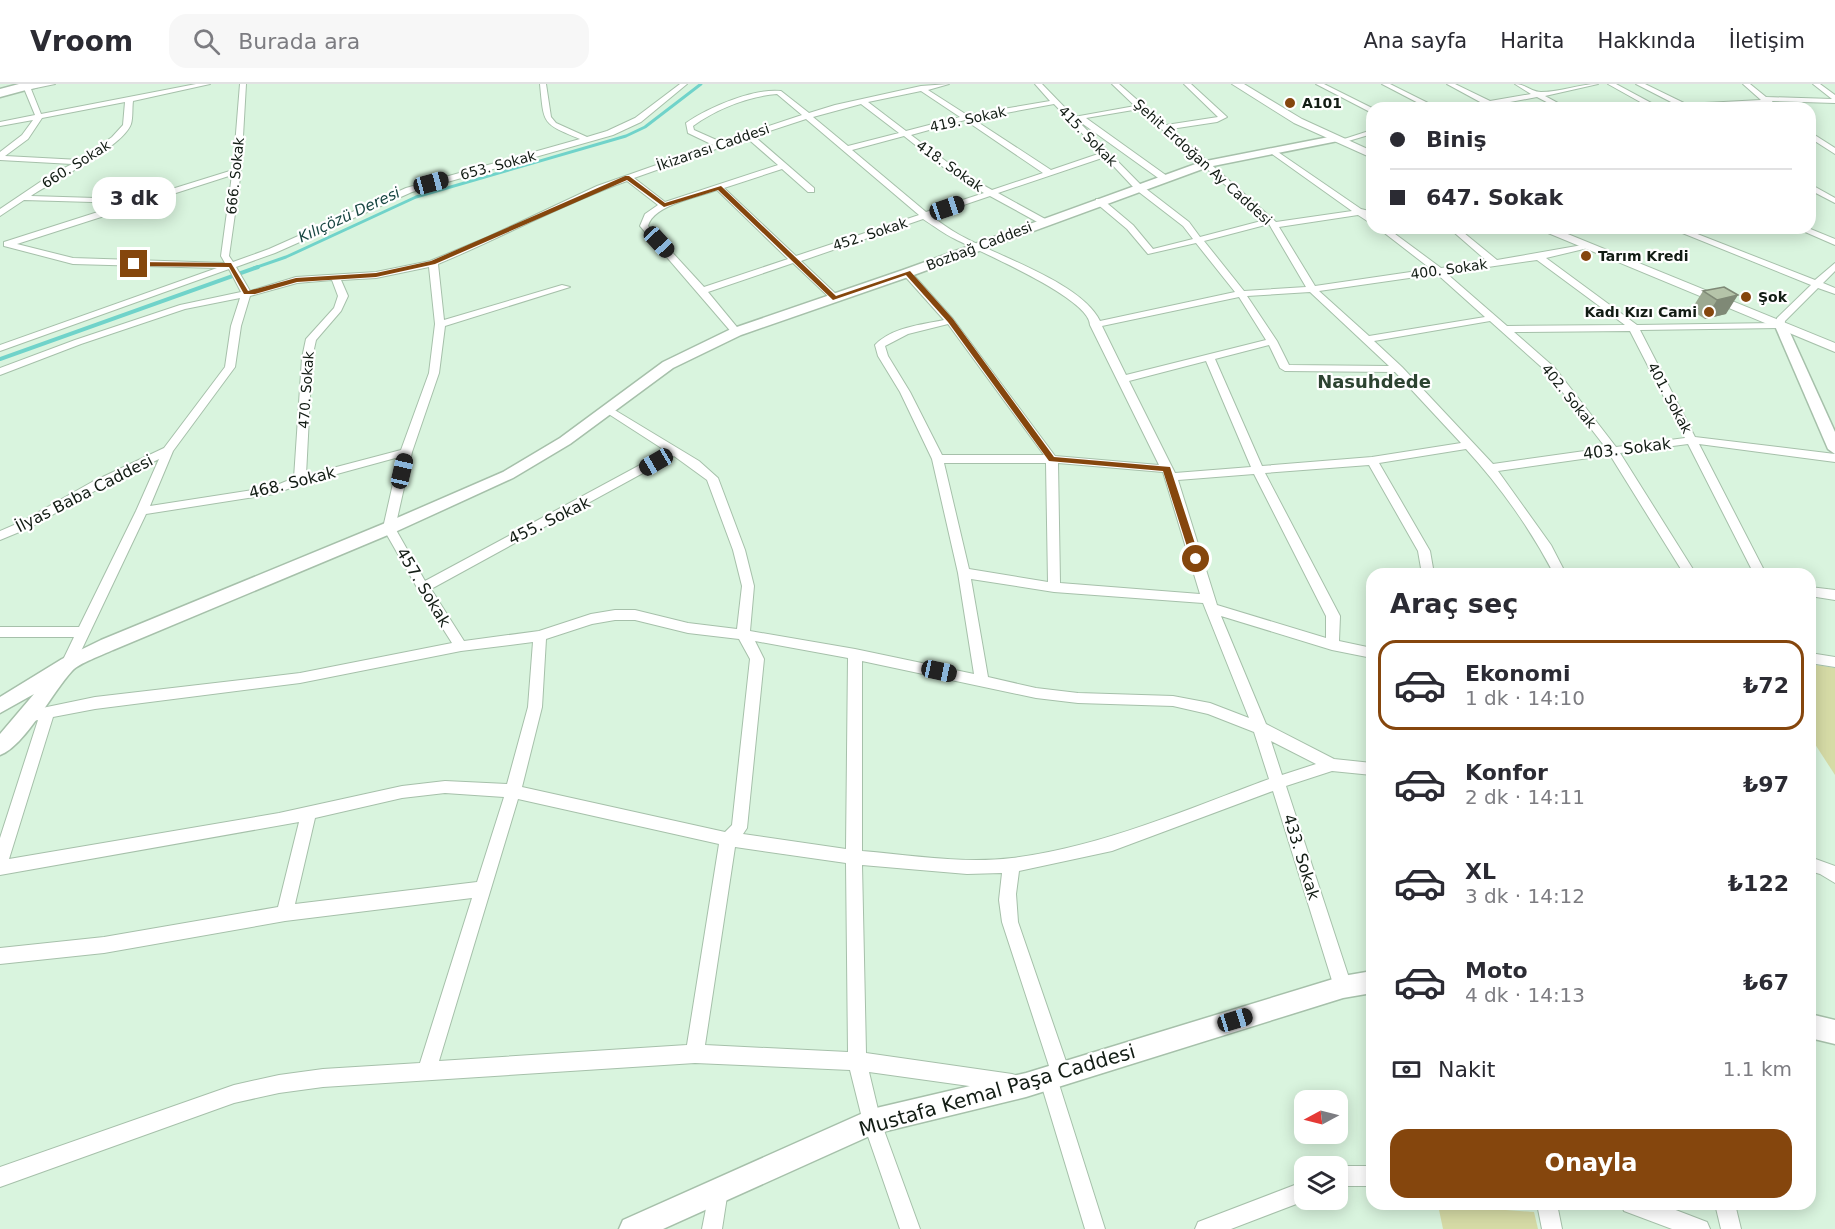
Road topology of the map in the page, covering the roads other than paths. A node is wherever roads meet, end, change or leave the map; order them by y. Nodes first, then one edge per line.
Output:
1 (52, 84) edge
2 (207, 84) edge
3 (243, 84) edge
4 (543, 84) edge
5 (684, 84) edge
6 (946, 84) edge
7 (1038, 84) edge
8 (1115, 84) edge
9 (1187, 84) edge
10 (1237, 84) edge
11 (1245, 84) edge
12 (1319, 84) edge
13 (1385, 84) edge
14 (1450, 84) edge
15 (1518, 84) edge
16 (1595, 84) edge
17 (1611, 84) edge
18 (1639, 84) edge
19 (1746, 84) edge
20 (1816, 84) edge
21 (25, 86) edge
22 (921, 88) junction
23 (0, 90) edge
24 (1538, 94) junction
25 (129, 100) junction
26 (1835, 100) edge
27 (862, 101) junction
28 (1766, 101) junction
29 (1055, 102) junction
30 (1422, 102) edge
31 (1485, 102) edge
32 (1499, 102) edge
33 (1552, 102) edge
34 (1644, 102) edge
35 (1678, 102) edge
36 (1746, 102) edge
37 (1140, 107) junction
38 (1366, 108) edge
39 (808, 115) junction
40 (39, 117) junction
41 (1080, 117) junction
42 (965, 118) junction
43 (1071, 118) junction
44 (0, 124) edge
45 (1163, 128) junction
46 (1366, 133) edge
47 (904, 134) junction
48 (748, 135) junction
49 (1816, 138) edge
50 (1340, 139) junction
51 (590, 140) junction
52 (720, 145) junction
53 (1825, 145) junction
54 (1816, 146) edge
55 (847, 149) junction
56 (1366, 150) edge
57 (1275, 152) junction
58 (1835, 152) edge
59 (1106, 154) junction
60 (0, 157) edge
61 (80, 162) junction
62 (1204, 164) junction
63 (784, 166) junction
64 (237, 171) junction
65 (1051, 174) junction
66 (627, 177) junction
67 (1164, 178) junction
68 (718, 187) junction
69 (1138, 187) junction
70 (811, 190) dead end
71 (1816, 190) edge
72 (991, 193) junction
73 (24, 198) junction
74 (1099, 201) junction
75 (1835, 201) edge
76 (136, 202) junction
77 (664, 206) junction
78 (1366, 211) edge
79 (1360, 212) junction
80 (0, 213) edge
81 (925, 216) junction
82 (1366, 216) edge
83 (1044, 222) junction
84 (1273, 223) junction
85 (1390, 234) edge
86 (1460, 234) edge
87 (1556, 234) edge
88 (1570, 234) edge
89 (1689, 234) edge
90 (1815, 234) edge
91 (1199, 240) junction
92 (1835, 242) edge
93 (4, 243) edge
94 (1585, 246) junction
95 (978, 247) junction
96 (1539, 257) junction
97 (794, 259) junction
98 (433, 263) junction
99 (1495, 263) junction
100 (231, 265) junction
101 (1835, 266) edge
102 (1439, 271) junction
103 (907, 273) junction
104 (336, 278) junction
105 (1815, 284) junction
106 (244, 287) junction
107 (565, 287) dead end
108 (1312, 289) junction
109 (702, 291) junction
110 (1835, 291) edge
111 (1241, 294) junction
112 (835, 298) junction
113 (1493, 318) junction
114 (950, 321) junction
115 (1780, 323) junction
116 (440, 324) junction
117 (1095, 325) junction
118 (1633, 326) junction
119 (1505, 329) junction
120 (736, 332) junction
121 (1365, 340) junction
122 (1272, 341) junction
123 (1835, 343) edge
124 (0, 348) edge
125 (1835, 348) edge
126 (1210, 358) junction
127 (1398, 369) junction
128 (0, 372) edge
129 (1123, 379) junction
130 (608, 409) junction
131 (1692, 440) junction
132 (1470, 445) junction
133 (1612, 449) junction
134 (1835, 449) edge
135 (168, 450) junction
136 (674, 451) junction
137 (406, 452) junction
138 (1835, 458) edge
139 (938, 459) junction
140 (1052, 459) junction
141 (1372, 461) junction
142 (1490, 468) junction
143 (1258, 471) junction
144 (1169, 473) junction
145 (300, 480) junction
146 (142, 511) junction
147 (389, 528) junction
148 (0, 536) edge
149 (1427, 568) edge
150 (1557, 568) edge
151 (1686, 568) edge
152 (1757, 568) edge
153 (964, 573) junction
154 (1054, 587) junction
155 (423, 588) junction
156 (1816, 592) edge
157 (1835, 595) edge
158 (1210, 604) junction
159 (0, 632) edge
160 (81, 632) junction
161 (743, 634) junction
162 (540, 636) junction
163 (1332, 645) junction
164 (461, 646) junction
165 (1366, 652) edge
166 (855, 654) junction
167 (1816, 659) edge
168 (1835, 662) edge
169 (68, 664) junction
170 (982, 680) junction
171 (0, 706) edge
172 (38, 715) junction
173 (1260, 728) junction
174 (0, 747) edge
175 (1332, 765) junction
176 (1366, 768) edge
177 (1279, 782) junction
178 (513, 791) junction
179 (308, 815) junction
180 (728, 839) junction
181 (854, 857) junction
182 (0, 863) edge
183 (1012, 865) junction
184 (1816, 866) edge
185 (0, 868) edge
186 (1835, 876) edge
187 (483, 889) junction
188 (285, 913) junction
189 (0, 956) edge
190 (1366, 983) edge
191 (1343, 987) junction
192 (1816, 1027) edge
193 (1835, 1032) edge
194 (695, 1054) junction
195 (857, 1060) junction
196 (427, 1070) junction
197 (1045, 1078) junction
198 (872, 1122) junction
199 (1348, 1176) edge
200 (1366, 1176) edge
201 (0, 1177) edge
202 (718, 1190) junction
203 (1294, 1195) edge
204 (1549, 1210) edge
205 (1647, 1210) edge
206 (1726, 1210) edge
207 (632, 1229) edge
208 (712, 1229) edge
209 (910, 1229) edge
210 (1095, 1229) edge
211 (1205, 1229) edge
212 (1552, 1229) edge
213 (1700, 1229) edge
214 (1731, 1229) edge

1 - 21 street
2 - 25 street
3 - 64 street, 666. Sokak
4 - 51 street
5 - 51 street, 653. Sokak
6 - 22 street, İkizarası Caddesi
7 - 29 street, 415. Sokak
8 - 37 street, Şehit Erdoğan Ay Caddesi
9 - 45 street
10 - 50 main road
11 - 50 main road
12 - 38 street
13 - 30 street
14 - 31 street
15 - 24 street
16 - 24 street
17 - 34 street
18 - 35 street
19 - 28 street
20 - 26 street
21 - 23 highway
21 - 40 street
22 - 27 street, İkizarası Caddesi
22 - 42 street
24 - 32 street
24 - 33 street
25 - 40 street
25 - 61 street, 660. Sokak
26 - 28 street
27 - 39 street, İkizarası Caddesi
27 - 47 street, 418. Sokak
28 - 36 street
29 - 42 street, 419. Sokak
29 - 43 street, 415. Sokak
37 - 41 street
37 - 45 street, Şehit Erdoğan Ay Caddesi
39 - 48 street, İkizarası Caddesi
39 - 52 street, 433. Sokak
39 - 55 street, 433. Sokak
40 - 44 street
40 - 60 street
41 - 43 street
41 - 67 street
42 - 47 street, 419. Sokak
42 - 65 street
43 - 59 street, 415. Sokak
45 - 62 street, Şehit Erdoğan Ay Caddesi
46 - 50 street
47 - 55 street, 419. Sokak
47 - 72 street, 418. Sokak
48 - 52 street, İkizarası Caddesi
48 - 63 street
49 - 53 street
50 - 56 main road
50 - 57 street, Bozbağ Caddesi
51 - 100 street, 653. Sokak
52 - 66 street, İkizarası Caddesi
53 - 54 street
53 - 58 street
55 - 81 street, 433. Sokak
57 - 62 street, Bozbağ Caddesi
57 - 79 street
59 - 65 street, 452. Sokak
59 - 69 street, 415. Sokak
60 - 61 street
61 - 73 street, 660. Sokak
62 - 67 street, Bozbağ Caddesi
62 - 84 street, Şehit Erdoğan Ay Caddesi
63 - 68 street
63 - 70 street
64 - 76 street
64 - 100 street, 666. Sokak
65 - 72 street, 452. Sokak
66 - 77 street
66 - 98 street, İkizarası Caddesi
67 - 69 street, Bozbağ Caddesi
68 - 77 street
68 - 97 street
69 - 74 street, Bozbağ Caddesi
69 - 91 street, 415. Sokak
71 - 75 street
72 - 81 street, 452. Sokak
72 - 83 street, 418. Sokak
73 - 76 street
73 - 80 street, 660. Sokak
74 - 83 street, Bozbağ Caddesi
74 - 91 street
76 - 93 street
77 - 109 street
78 - 79 street
79 - 82 street
79 - 84 street
81 - 95 street, 433. Sokak
81 - 97 street, 452. Sokak
83 - 95 street, Bozbağ Caddesi
84 - 91 street
84 - 108 street, Şehit Erdoğan Ay Caddesi
85 - 102 street, 402. Sokak
86 - 99 street
87 - 94 main road
88 - 115 main road
89 - 105 street
90 - 92 street
91 - 111 street, 415. Sokak
93 - 100 street
94 - 96 street, 400. Sokak
94 - 115 main road
95 - 103 street, Bozbağ Caddesi
95 - 117 street, 433. Sokak
96 - 99 street, 400. Sokak
96 - 118 street, 401. Sokak
97 - 109 street, 452. Sokak
97 - 112 street
98 - 104 street, İkizarası Caddesi
98 - 116 street
99 - 102 street, 400. Sokak
100 - 106 street
100 - 124 street, 653. Sokak
101 - 105 street
102 - 108 street, 400. Sokak
102 - 113 street, 402. Sokak
103 - 112 street, Bozbağ Caddesi
103 - 114 street
104 - 106 street, İkizarası Caddesi
104 - 145 street, 470. Sokak
105 - 110 street
105 - 115 street
106 - 128 street, İkizarası Caddesi
106 - 135 street
107 - 116 street
108 - 111 street, 400. Sokak
108 - 121 street, Şehit Erdoğan Ay Caddesi
109 - 120 street
111 - 117 street, 400. Sokak
111 - 122 street, 415. Sokak
112 - 120 street, Bozbağ Caddesi
113 - 119 street, 402. Sokak
113 - 121 street
114 - 139 street
114 - 140 street
115 - 118 street
115 - 123 main road
115 - 125 main road
115 - 134 street
116 - 137 street
117 - 129 street, 433. Sokak
118 - 119 street
118 - 131 street, 401. Sokak
119 - 133 street, 402. Sokak
120 - 130 street, Bozbağ Caddesi
121 - 127 street, Şehit Erdoğan Ay Caddesi
122 - 126 street
122 - 127 street, 415. Sokak
126 - 129 street
126 - 143 street
127 - 132 street, Şehit Erdoğan Ay Caddesi
129 - 144 street, 433. Sokak
130 - 136 street
130 - 147 street, Bozbağ Caddesi
131 - 133 street, 403. Sokak
131 - 138 street, 403. Sokak
131 - 152 street, 401. Sokak
132 - 141 street
132 - 142 street, Şehit Erdoğan Ay Caddesi
133 - 142 street, 403. Sokak
133 - 151 street, 402. Sokak
135 - 146 street
135 - 148 street, İlyas Baba Caddesi
136 - 155 street, 455. Sokak
136 - 161 street
137 - 145 street, 468. Sokak
137 - 147 street
139 - 140 street
139 - 153 street
140 - 144 street
140 - 154 street
141 - 143 street
141 - 149 street
142 - 150 street, Şehit Erdoğan Ay Caddesi
143 - 144 street
143 - 163 street
144 - 158 street, 433. Sokak
145 - 146 street, 468. Sokak
146 - 160 street
147 - 155 street, 457. Sokak
147 - 169 street, Bozbağ Caddesi
153 - 154 street
153 - 170 street
154 - 158 street
155 - 164 street, 457. Sokak
156 - 157 street
158 - 163 street
158 - 173 street, 433. Sokak
159 - 160 street
160 - 169 street
161 - 162 street
161 - 166 street
161 - 180 street
162 - 164 street
162 - 178 street
163 - 165 street
164 - 172 street
166 - 170 street
166 - 181 street
167 - 168 street
169 - 171 street, Bozbağ Caddesi
169 - 172 street
170 - 173 street
172 - 174 street
172 - 182 street
173 - 175 street
173 - 177 street, 433. Sokak
175 - 176 street
175 - 177 street
177 - 183 street
177 - 191 street, 433. Sokak
178 - 179 street
178 - 180 street
178 - 187 street
179 - 185 street
179 - 188 street
180 - 181 street
180 - 194 street
181 - 183 street
181 - 195 street
183 - 197 street
184 - 186 street
187 - 188 street
187 - 196 street
188 - 189 street
190 - 191 street, Mustafa Kemal Paşa Caddesi
191 - 197 street, Mustafa Kemal Paşa Caddesi
192 - 193 street
194 - 195 street
194 - 196 street
195 - 197 street
195 - 198 street
196 - 201 street
197 - 198 street, Mustafa Kemal Paşa Caddesi
197 - 210 street
198 - 202 street, Mustafa Kemal Paşa Caddesi
198 - 209 street
199 - 200 street
202 - 207 street, Mustafa Kemal Paşa Caddesi
202 - 208 street
203 - 211 street
204 - 212 street
205 - 213 street
206 - 214 street

